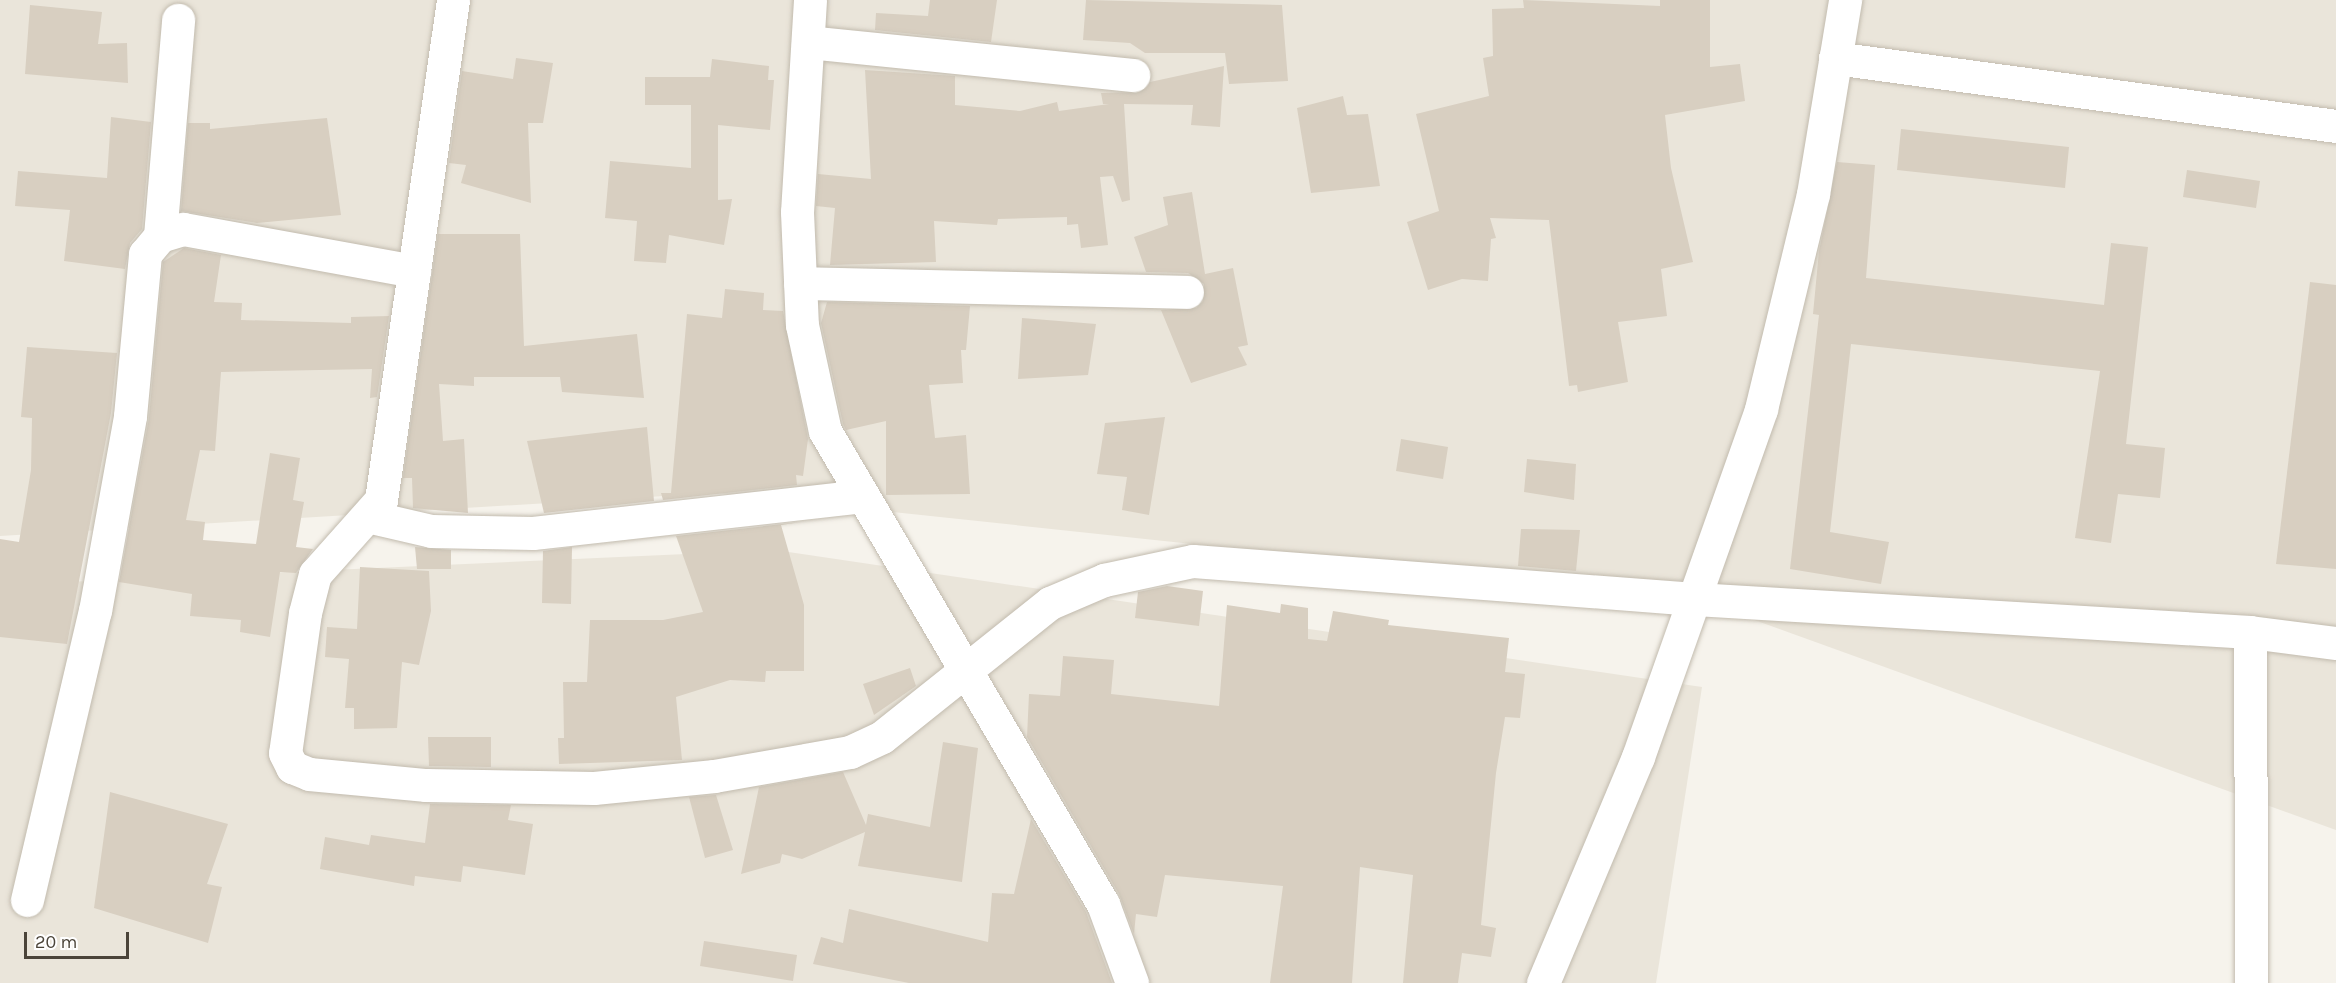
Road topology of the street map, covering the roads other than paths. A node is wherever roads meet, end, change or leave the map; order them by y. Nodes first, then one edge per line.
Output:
1 (453, 0) edge
2 (810, 0) edge
3 (1845, 0) edge
4 (178, 20) dead end
5 (808, 42) junction
6 (1835, 58) junction
7 (1132, 75) dead end
8 (2336, 126) edge
9 (160, 236) junction
10 (414, 270) junction
11 (800, 283) junction
12 (1187, 292) dead end
13 (863, 496) junction
14 (371, 517) junction
15 (1695, 599) junction
16 (2250, 632) junction
17 (2336, 643) edge
18 (967, 672) junction
19 (27, 900) dead end
20 (1132, 983) edge
21 (1543, 983) edge
22 (2251, 983) edge

1 - 10 street
2 - 5 street
3 - 6 street
4 - 9 street
5 - 7 street
5 - 11 street
6 - 8 street
6 - 15 street
9 - 10 street
9 - 19 street
10 - 14 street
11 - 12 street
11 - 13 street
13 - 14 street
13 - 18 street
14 - 18 street
15 - 16 street
15 - 18 street
15 - 21 street
16 - 17 street
16 - 22 street
18 - 20 street

